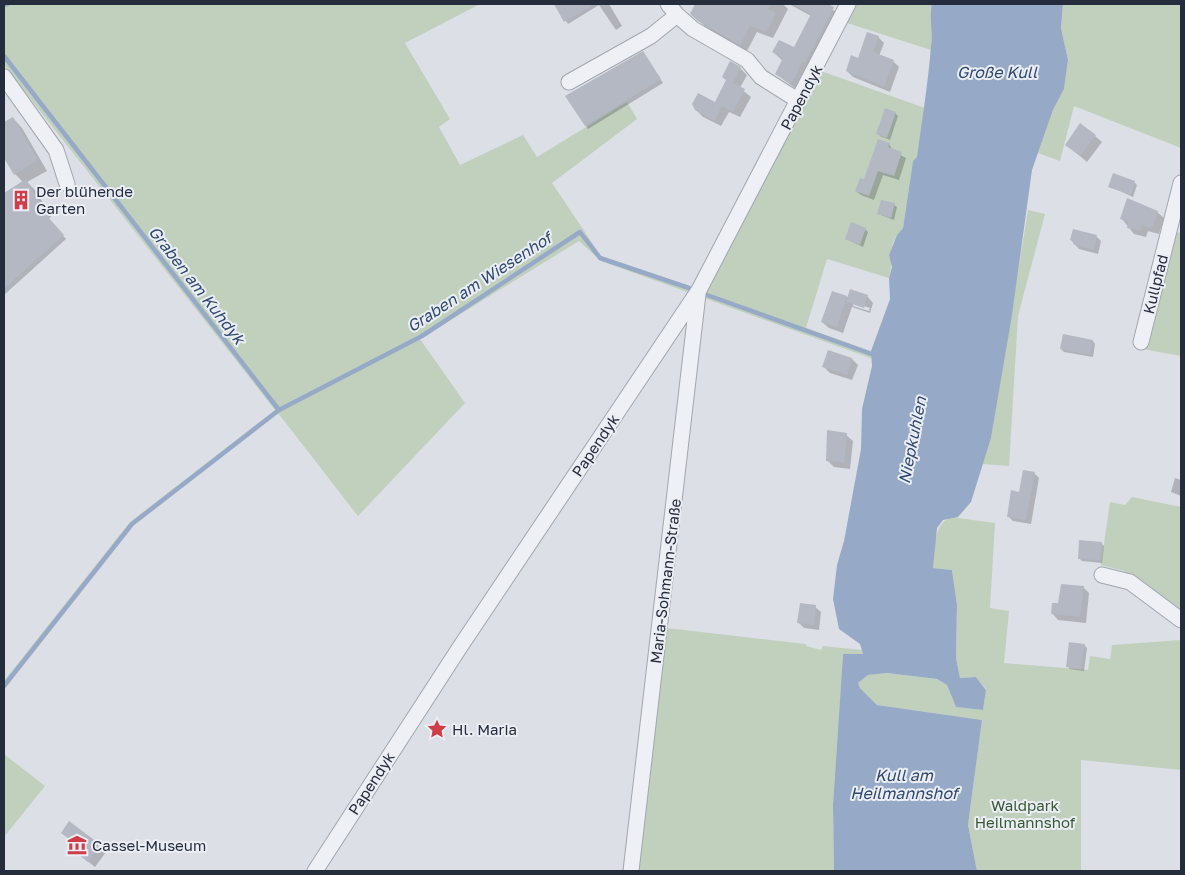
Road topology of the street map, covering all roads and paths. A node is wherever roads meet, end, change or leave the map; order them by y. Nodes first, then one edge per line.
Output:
1 (848, 4) edge
2 (672, 9) edge
3 (4, 77) edge
4 (570, 82) dead end
5 (799, 101) junction
6 (1181, 183) edge
7 (67, 184) dead end
8 (1175, 228) edge
9 (699, 290) junction
10 (1141, 342) dead end
11 (1102, 575) dead end
12 (1181, 620) edge
13 (315, 871) edge
14 (630, 871) edge

1 - 5 street, Papendyk
2 - 4 street
2 - 5 street
3 - 7 street
5 - 9 street, Papendyk
6 - 8 street, Kullpfad
8 - 10 street, Kullpfad
9 - 13 street, Papendyk
9 - 14 street, Maria-Sohmann-Straße
11 - 12 street

